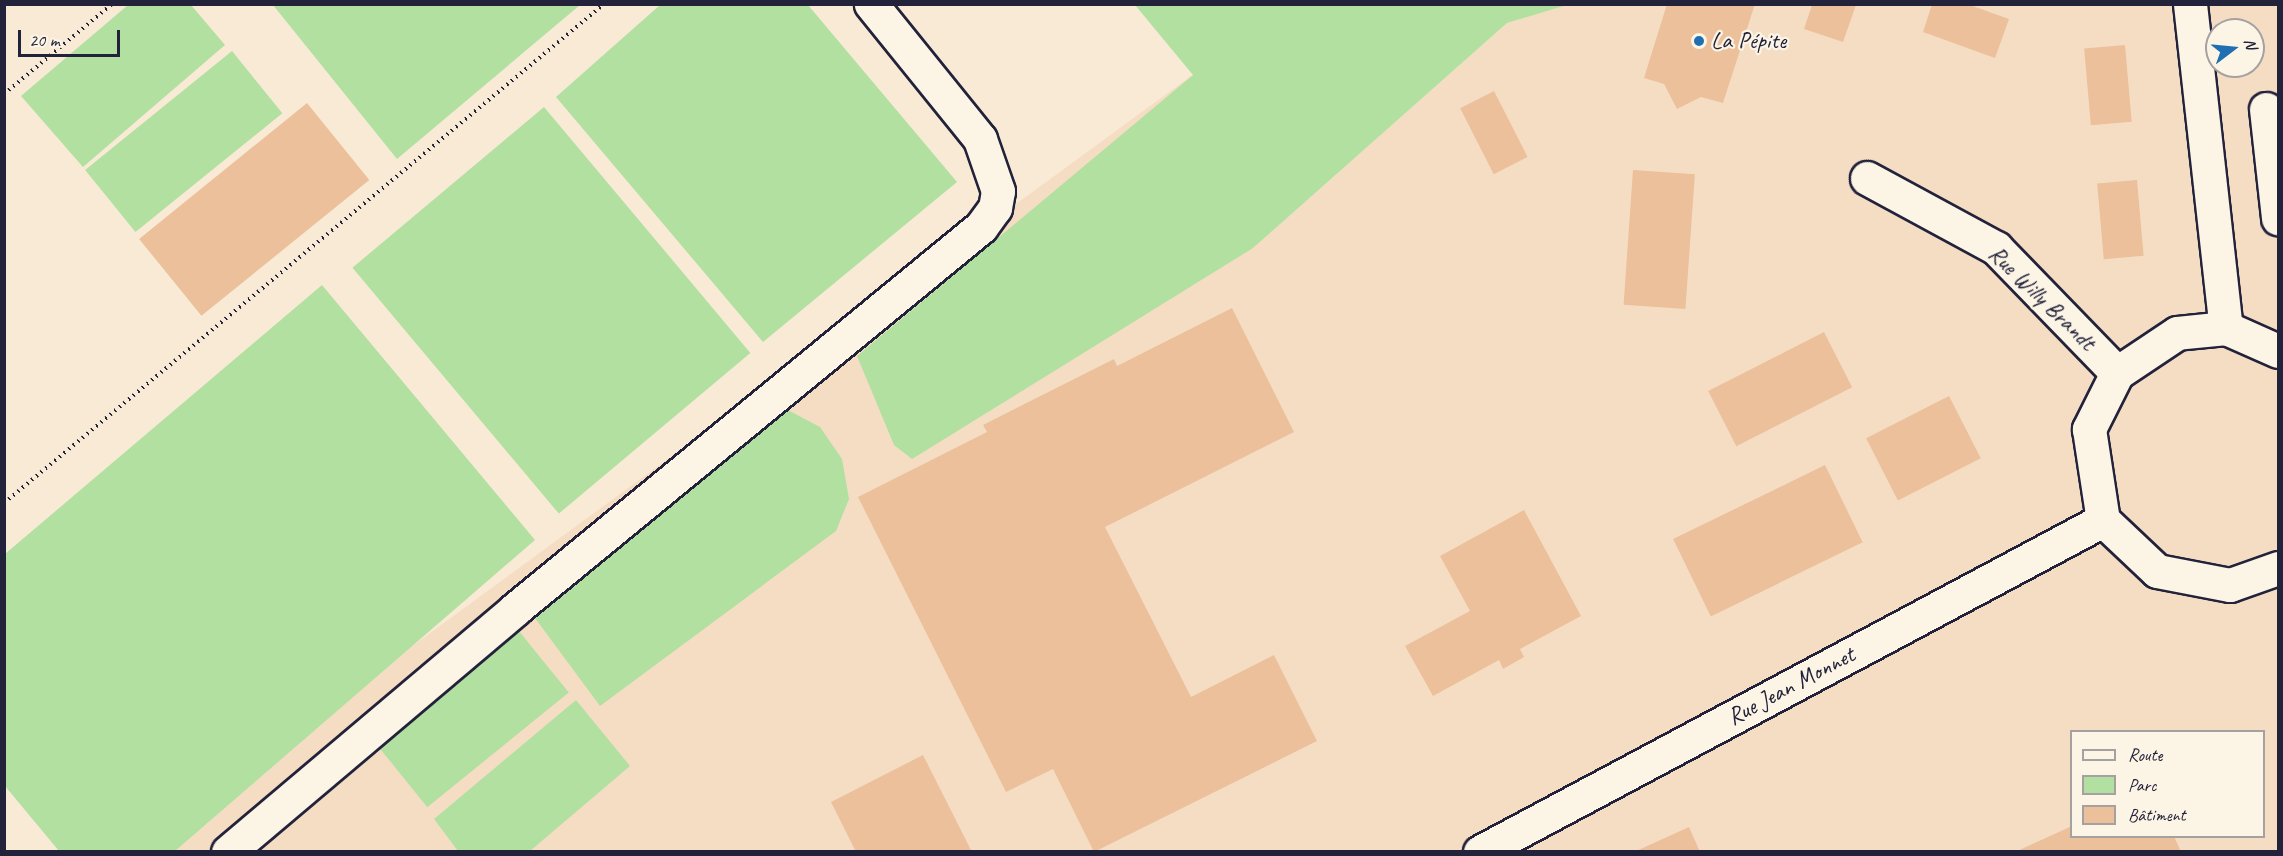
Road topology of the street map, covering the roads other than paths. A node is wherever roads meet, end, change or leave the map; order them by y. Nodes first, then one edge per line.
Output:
1 (871, 4) edge
2 (2190, 4) edge
3 (2265, 109) dead end
4 (1867, 178) dead end
5 (2278, 218) edge
6 (2226, 328) junction
7 (2278, 351) edge
8 (2117, 373) junction
9 (2103, 520) junction
10 (2278, 572) edge
11 (228, 852) edge
12 (1480, 852) edge

1 - 11 street
2 - 6 street
3 - 5 street
4 - 8 street, Rue Willy Brandt
6 - 7 street
6 - 8 street
8 - 9 street
9 - 10 street
9 - 12 street, Rue Jean Monnet

